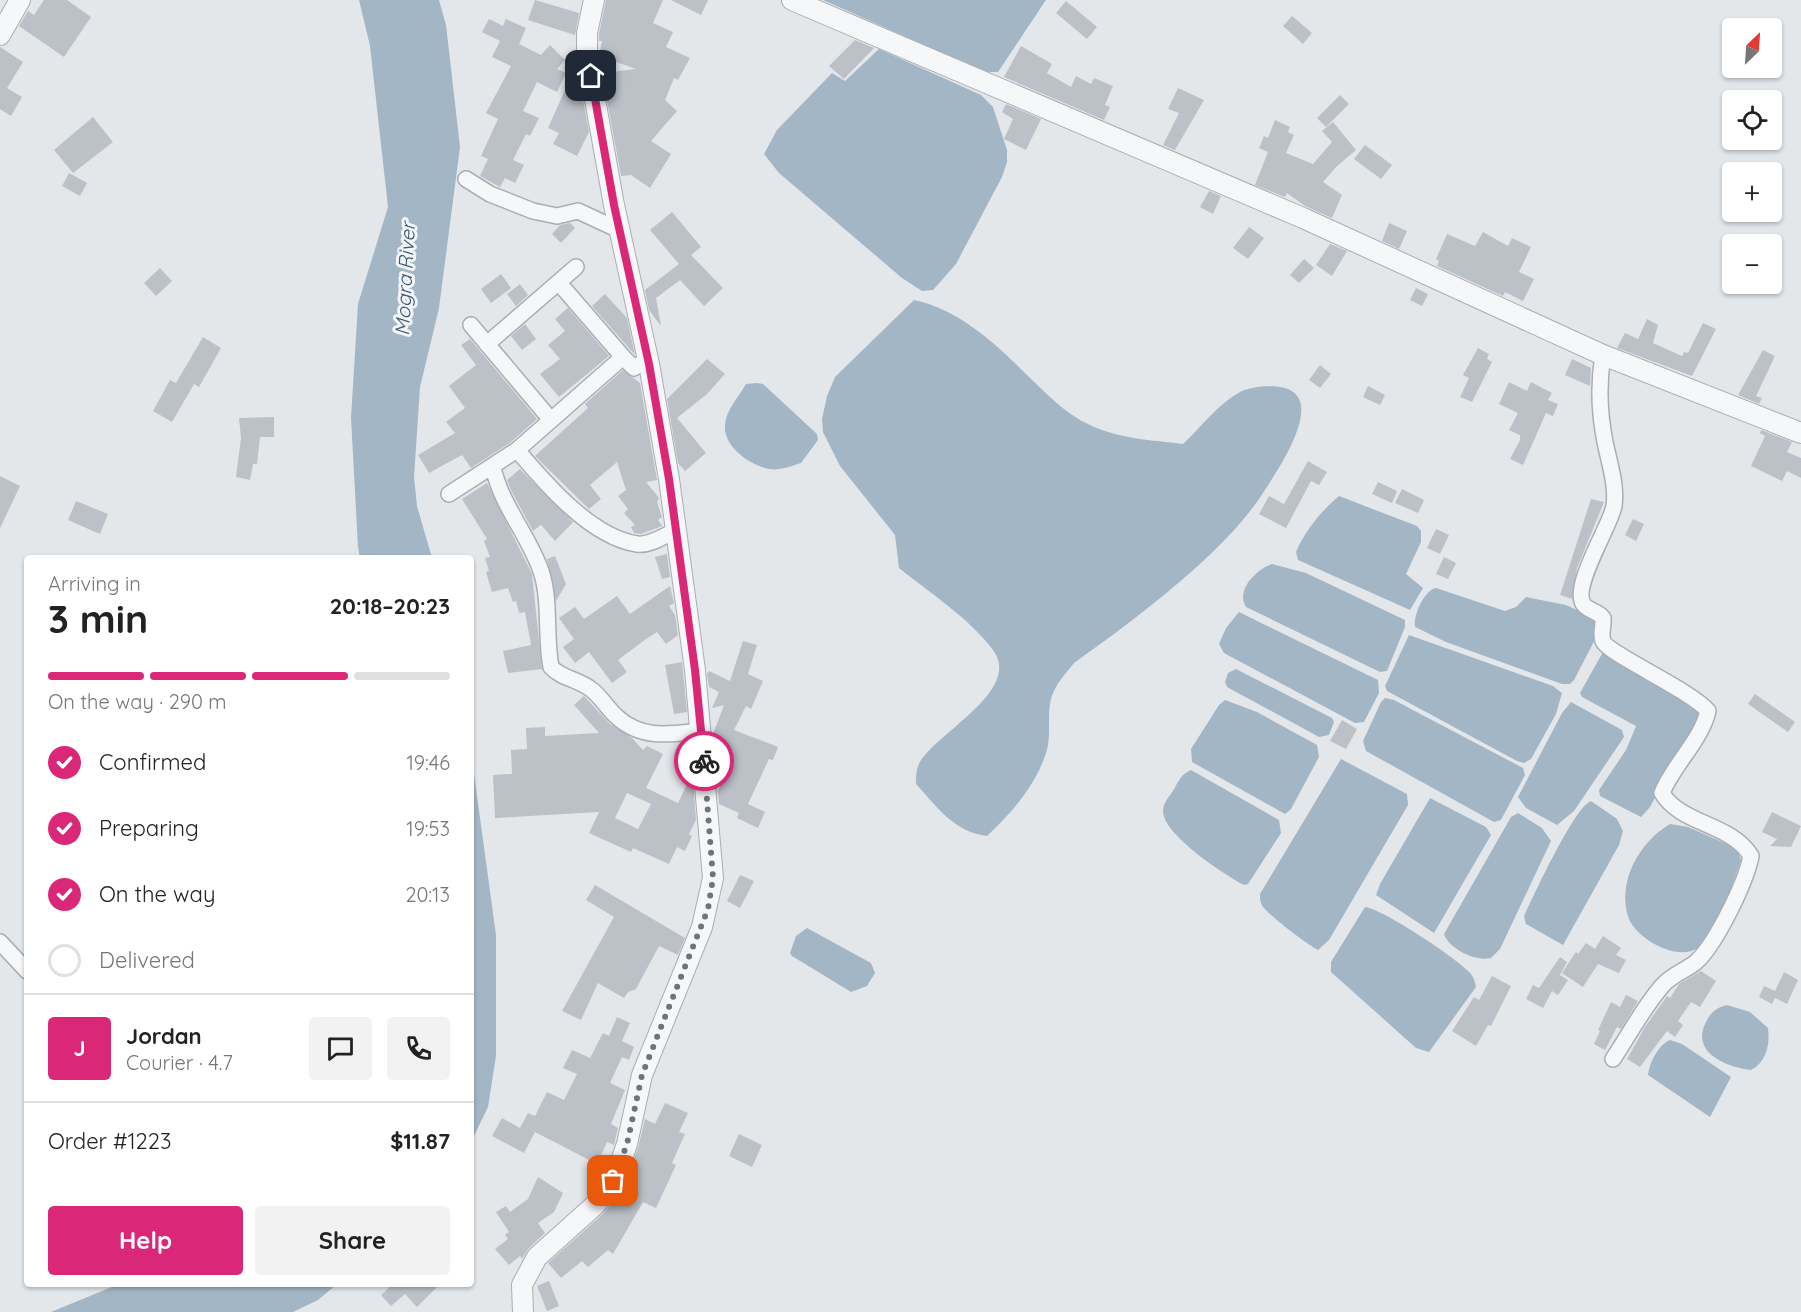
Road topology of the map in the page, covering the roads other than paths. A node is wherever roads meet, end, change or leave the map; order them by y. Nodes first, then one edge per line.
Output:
1 (20, 0) edge
2 (594, 0) edge
3 (792, 0) edge
4 (0, 35) edge
5 (466, 179) dead end
6 (619, 230) junction
7 (576, 267) dead end
8 (558, 283) junction
9 (471, 325) dead end
10 (488, 345) junction
11 (1603, 355) junction
12 (623, 357) junction
13 (648, 359) junction
14 (551, 420) junction
15 (1801, 433) edge
16 (517, 450) junction
17 (493, 467) junction
18 (449, 494) dead end
19 (676, 530) junction
20 (701, 731) junction
21 (0, 942) edge
22 (24, 967) edge
23 (1613, 1059) dead end
24 (521, 1310) edge

1 - 4 street
2 - 6 street
3 - 11 street
5 - 6 street
6 - 13 street
7 - 8 street
8 - 10 street
8 - 12 street
9 - 10 street
10 - 14 street
11 - 15 street
11 - 23 street
12 - 13 street
12 - 14 street
13 - 19 street
14 - 16 street
16 - 17 street
16 - 19 street
17 - 18 street
17 - 20 street
19 - 20 street
20 - 24 street
21 - 22 street

